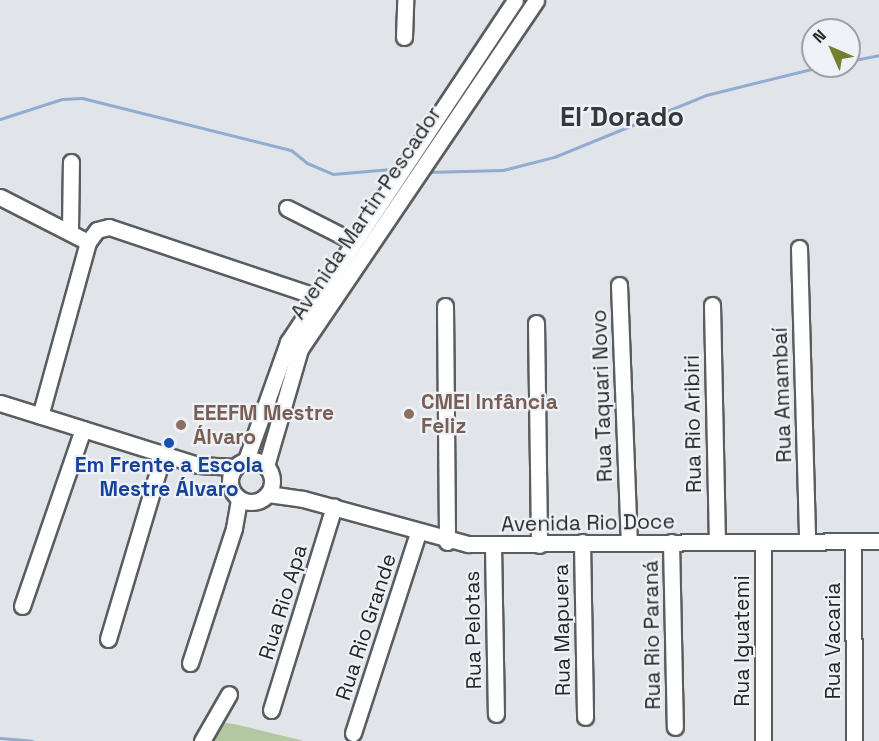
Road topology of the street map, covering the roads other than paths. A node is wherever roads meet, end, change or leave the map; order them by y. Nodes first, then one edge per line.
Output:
1 (405, 0) edge
2 (515, 0) edge
3 (536, 0) edge
4 (404, 37) dead end
5 (71, 162) dead end
6 (0, 197) edge
7 (287, 208) dead end
8 (70, 230) junction
9 (88, 242) junction
10 (354, 242) junction
11 (799, 248) dead end
12 (619, 285) dead end
13 (318, 297) junction
14 (712, 305) dead end
15 (445, 306) dead end
16 (536, 323) dead end
17 (0, 404) edge
18 (40, 416) junction
19 (83, 429) junction
20 (163, 454) junction
21 (240, 464) junction
22 (198, 465) junction
23 (266, 466) junction
24 (230, 484) junction
25 (270, 489) junction
26 (247, 501) junction
27 (334, 507) junction
28 (418, 533) junction
29 (879, 541) edge
30 (447, 542) junction
31 (582, 542) junction
32 (629, 542) junction
33 (671, 542) junction
34 (717, 542) junction
35 (763, 542) junction
36 (807, 542) junction
37 (853, 542) junction
38 (538, 544) junction
39 (493, 545) junction
40 (22, 606) dead end
41 (108, 639) dead end
42 (190, 663) dead end
43 (229, 694) dead end
44 (271, 710) dead end
45 (496, 714) dead end
46 (585, 717) dead end
47 (675, 727) dead end
48 (353, 733) dead end
49 (202, 741) edge
50 (763, 741) edge
51 (854, 741) edge

1 - 4 street
2 - 10 street, Avenida Martin Pescador
3 - 23 street, Avenida Martin Pescador
5 - 8 street
6 - 8 street
7 - 10 street
8 - 9 street
9 - 13 street
9 - 18 street
10 - 13 street, Avenida Martin Pescador
11 - 36 street, Rua Amambaí
12 - 32 street, Rua Taquari Novo
13 - 21 street, Avenida Martin Pescador
14 - 34 street, Rua Rio Aribiri
15 - 30 street
16 - 38 street
17 - 18 street
18 - 19 street
19 - 20 street
19 - 40 street
20 - 22 street
20 - 41 street
21 - 22 street
21 - 23 street
21 - 24 street
22 - 24 street
23 - 25 street
24 - 26 street
25 - 26 street
25 - 27 street, Avenida Rio Doce
26 - 42 street
27 - 28 street, Avenida Rio Doce
27 - 44 street, Rua Rio Apa
28 - 30 street, Avenida Rio Doce
28 - 48 street, Rua Rio Grande
29 - 37 street, Avenida Rio Doce
30 - 39 street, Avenida Rio Doce
31 - 32 street, Avenida Rio Doce
31 - 38 street, Avenida Rio Doce
31 - 46 street, Rua Mapuera
32 - 33 street, Avenida Rio Doce
33 - 34 street, Avenida Rio Doce
33 - 47 street, Rua Rio Paraná
34 - 35 street, Avenida Rio Doce
35 - 36 street, Avenida Rio Doce
35 - 50 street, Rua Iguatemi
36 - 37 street, Avenida Rio Doce
37 - 51 street, Rua Vacaria
38 - 39 street, Avenida Rio Doce
39 - 45 street, Rua Pelotas
43 - 49 street

